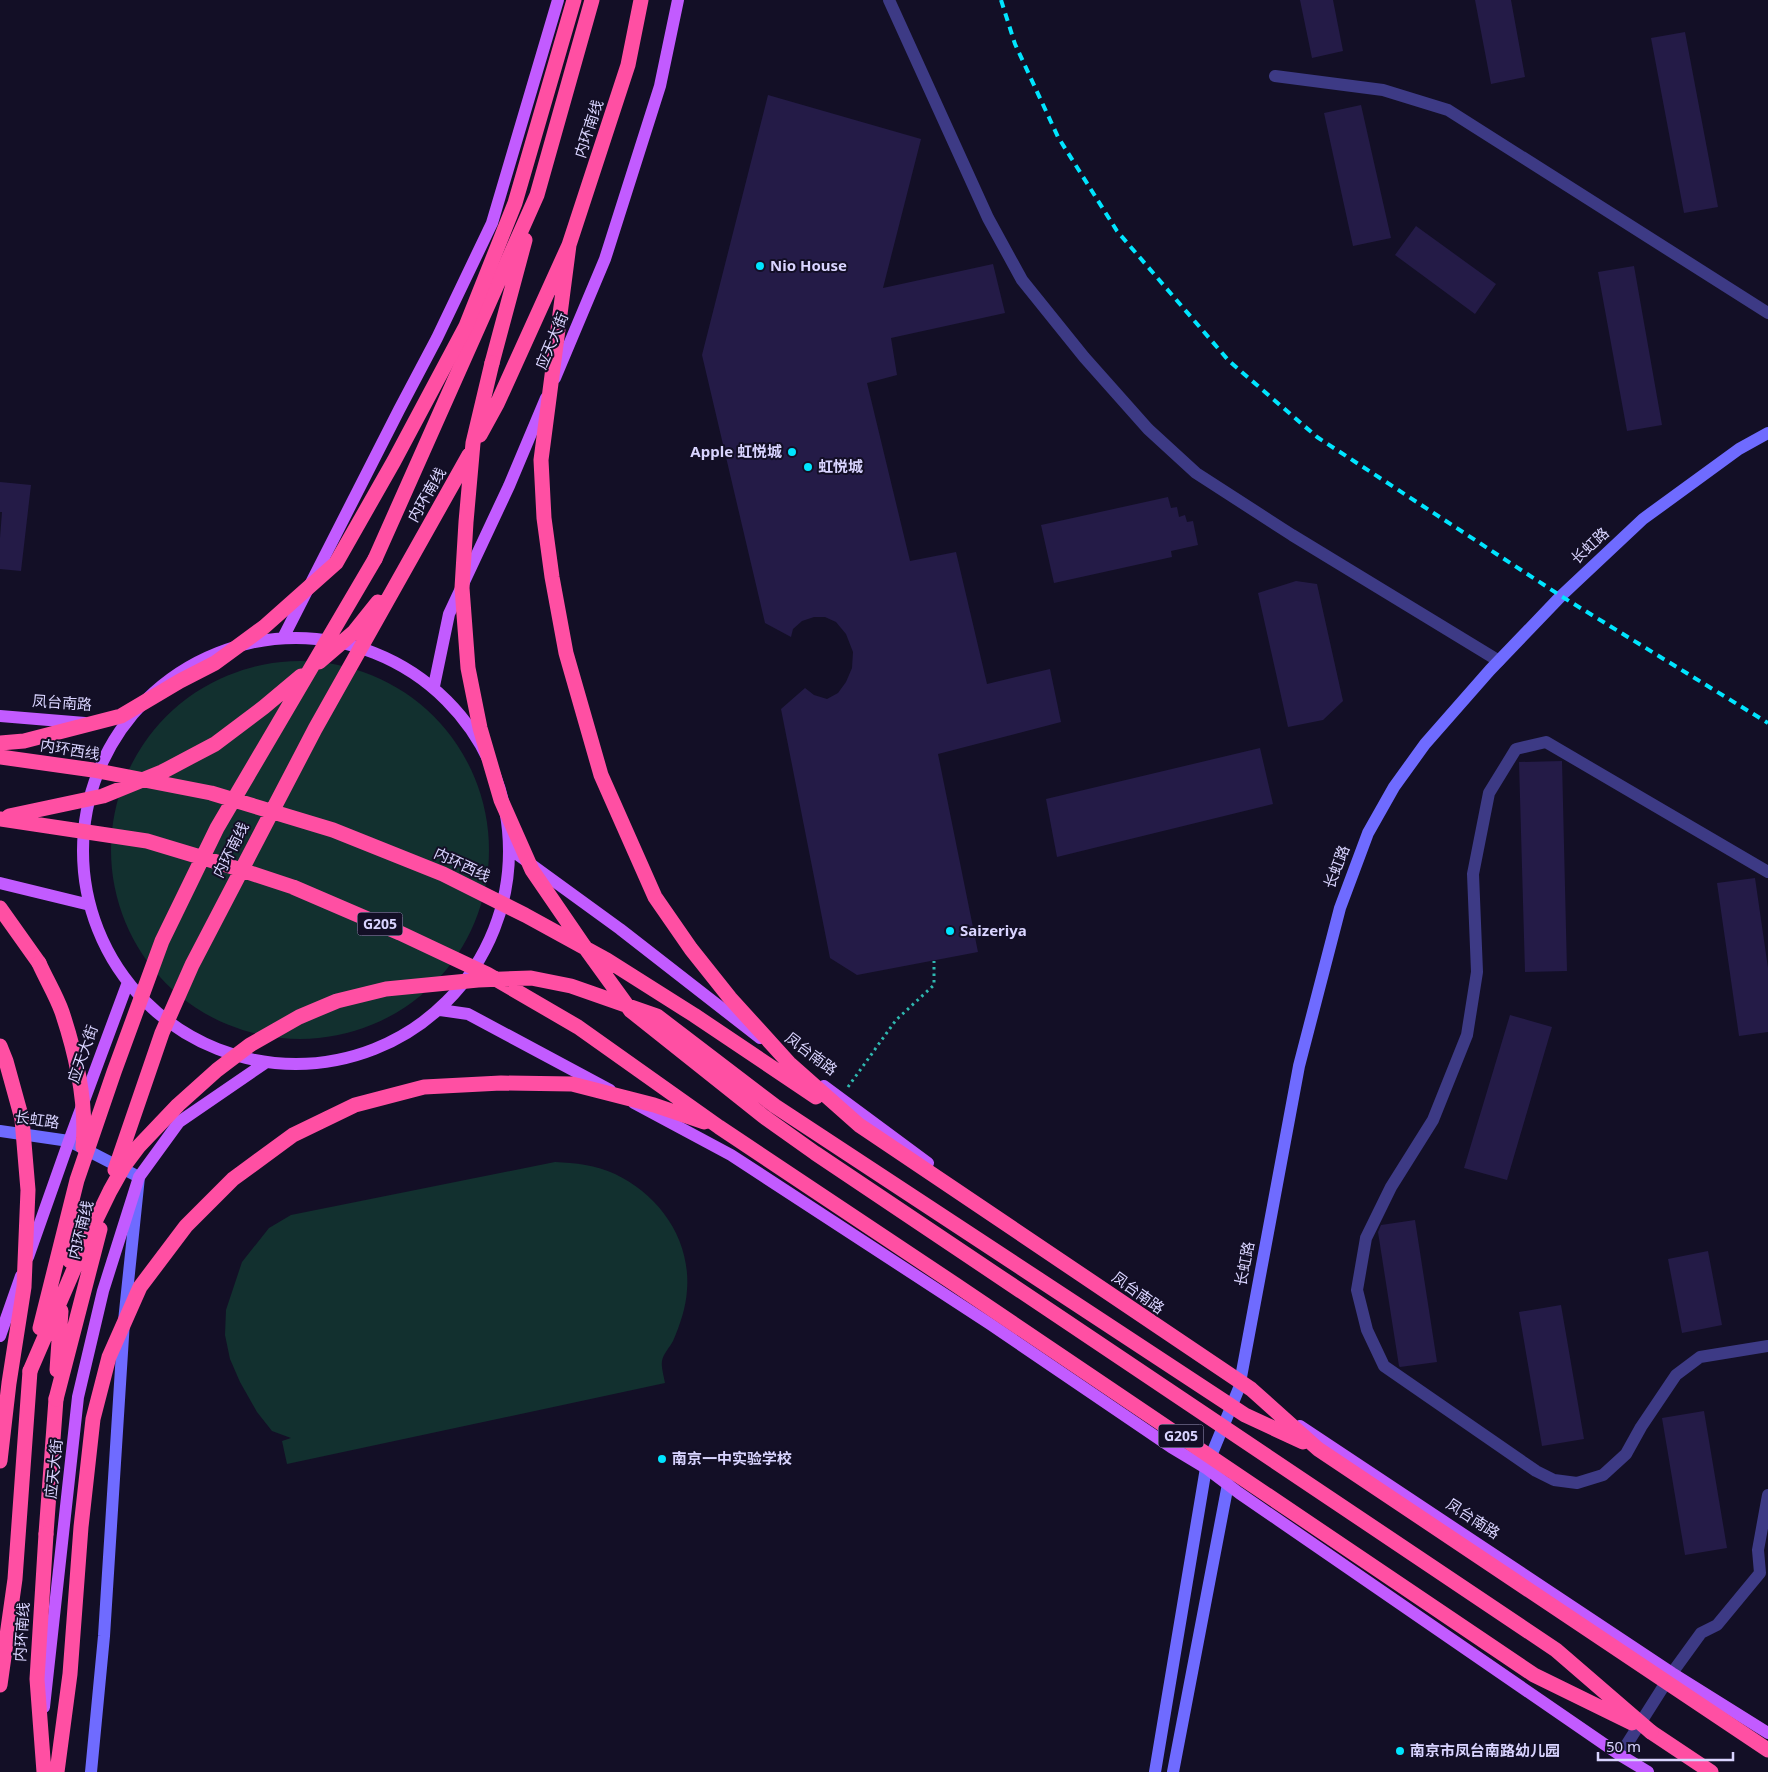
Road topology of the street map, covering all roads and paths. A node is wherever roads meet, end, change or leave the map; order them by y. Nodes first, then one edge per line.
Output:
1 (558, 0) edge
2 (574, 0) edge
3 (592, 0) edge
4 (641, 0) edge
5 (678, 0) edge
6 (889, 0) edge
7 (1275, 76) dead end
8 (537, 195) junction
9 (569, 245) junction
10 (1768, 313) edge
11 (1768, 433) edge
12 (408, 563) junction
13 (284, 636) junction
14 (1498, 662) junction
15 (434, 686) junction
16 (0, 716) edge
17 (122, 726) junction
18 (0, 744) edge
19 (0, 757) edge
20 (0, 818) edge
21 (510, 849) junction
22 (1768, 872) edge
23 (0, 883) edge
24 (90, 905) junction
25 (0, 908) edge
26 (934, 961) dead end
27 (128, 982) junction
28 (440, 1010) junction
29 (0, 1046) edge
30 (265, 1063) junction
31 (840, 1098) junction
32 (859, 1126) junction
33 (719, 1127) junction
34 (0, 1131) edge
35 (69, 1140) junction
36 (139, 1177) junction
37 (0, 1336) edge
38 (1768, 1346) edge
39 (30, 1371) junction
40 (1239, 1388) junction
41 (56, 1399) junction
42 (1318, 1449) junction
43 (0, 1461) edge
44 (1206, 1468) junction
45 (1228, 1484) junction
46 (1768, 1495) edge
47 (1672, 1673) junction
48 (0, 1685) edge
49 (1651, 1732) junction
50 (1768, 1733) edge
51 (1768, 1750) edge
52 (1620, 1755) junction
53 (37, 1772) edge
54 (44, 1772) edge
55 (57, 1772) edge
56 (91, 1772) edge
57 (1155, 1772) edge
58 (1173, 1772) edge
59 (1648, 1772) edge
60 (1711, 1772) edge

1 - 13 main road
2 - 18 highway, bridge
3 - 8 highway, 内环南线
4 - 9 highway, 内环南线, bridge
5 - 15 main road, 应天大街
6 - 14 street
7 - 10 street
8 - 39 highway, 内环南线, bridge
8 - 49 highway, bridge
9 - 12 highway, 内环南线, bridge
9 - 32 highway, bridge
11 - 14 street, 长虹路
12 - 20 highway, bridge
12 - 41 highway, 内环南线, bridge
13 - 15 main road
13 - 17 main road
14 - 40 street, 长虹路
15 - 21 main road
16 - 17 main road, 凤台南路
17 - 24 main road
19 - 32 highway, 内环西线, bridge
20 - 33 highway, G205, bridge
21 - 28 main road
21 - 31 main road, 凤台南路
22 - 38 street
23 - 24 main road
24 - 27 main road
25 - 41 highway, bridge
26 - 31 path
27 - 30 main road
27 - 35 main road, 应天大街
28 - 30 main road
28 - 44 main road
29 - 43 highway, bridge
30 - 36 main road, 应天大街
31 - 40 main road, 凤台南路
32 - 42 highway, bridge
33 - 49 highway, G205, bridge
33 - 55 highway, bridge
34 - 35 street, 长虹路
35 - 36 street
35 - 37 main road, 应天大街
36 - 53 main road, 应天大街
36 - 56 street
39 - 42 highway, bridge
39 - 48 highway, 内环南线
40 - 44 street, 长虹路
40 - 47 main road, 凤台南路
41 - 54 highway, 内环南线, bridge
42 - 51 highway, 凤台南路, bridge
44 - 45 main road
44 - 57 street, 长虹路
45 - 52 main road
45 - 58 street
46 - 47 street
47 - 50 main road, 凤台南路
47 - 52 street
49 - 60 highway, G205
52 - 59 main road

